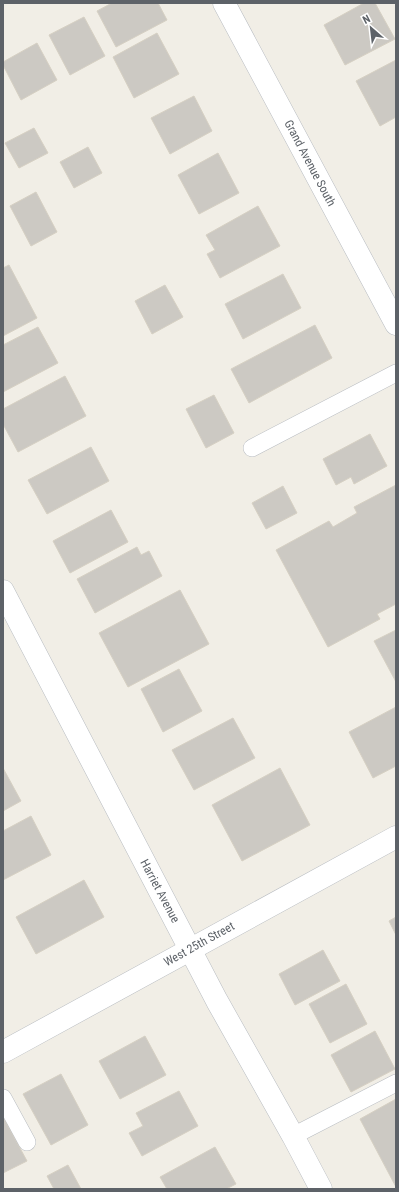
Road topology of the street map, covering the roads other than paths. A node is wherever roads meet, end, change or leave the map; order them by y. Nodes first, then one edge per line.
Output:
1 (224, 3) edge
2 (396, 324) edge
3 (396, 373) edge
4 (252, 448) dead end
5 (3, 590) edge
6 (396, 838) edge
7 (190, 949) junction
8 (3, 1052) edge
9 (396, 1083) edge
10 (3, 1098) edge
11 (293, 1136) junction
12 (27, 1142) dead end
13 (321, 1189) edge

1 - 2 street, Grand Avenue South
3 - 4 lane
5 - 7 street, Harriet Avenue
6 - 7 street, West 25th Street
7 - 8 street, West 25th Street
7 - 11 street, Harriet Avenue
9 - 11 lane
10 - 12 lane
11 - 13 street, Harriet Avenue

